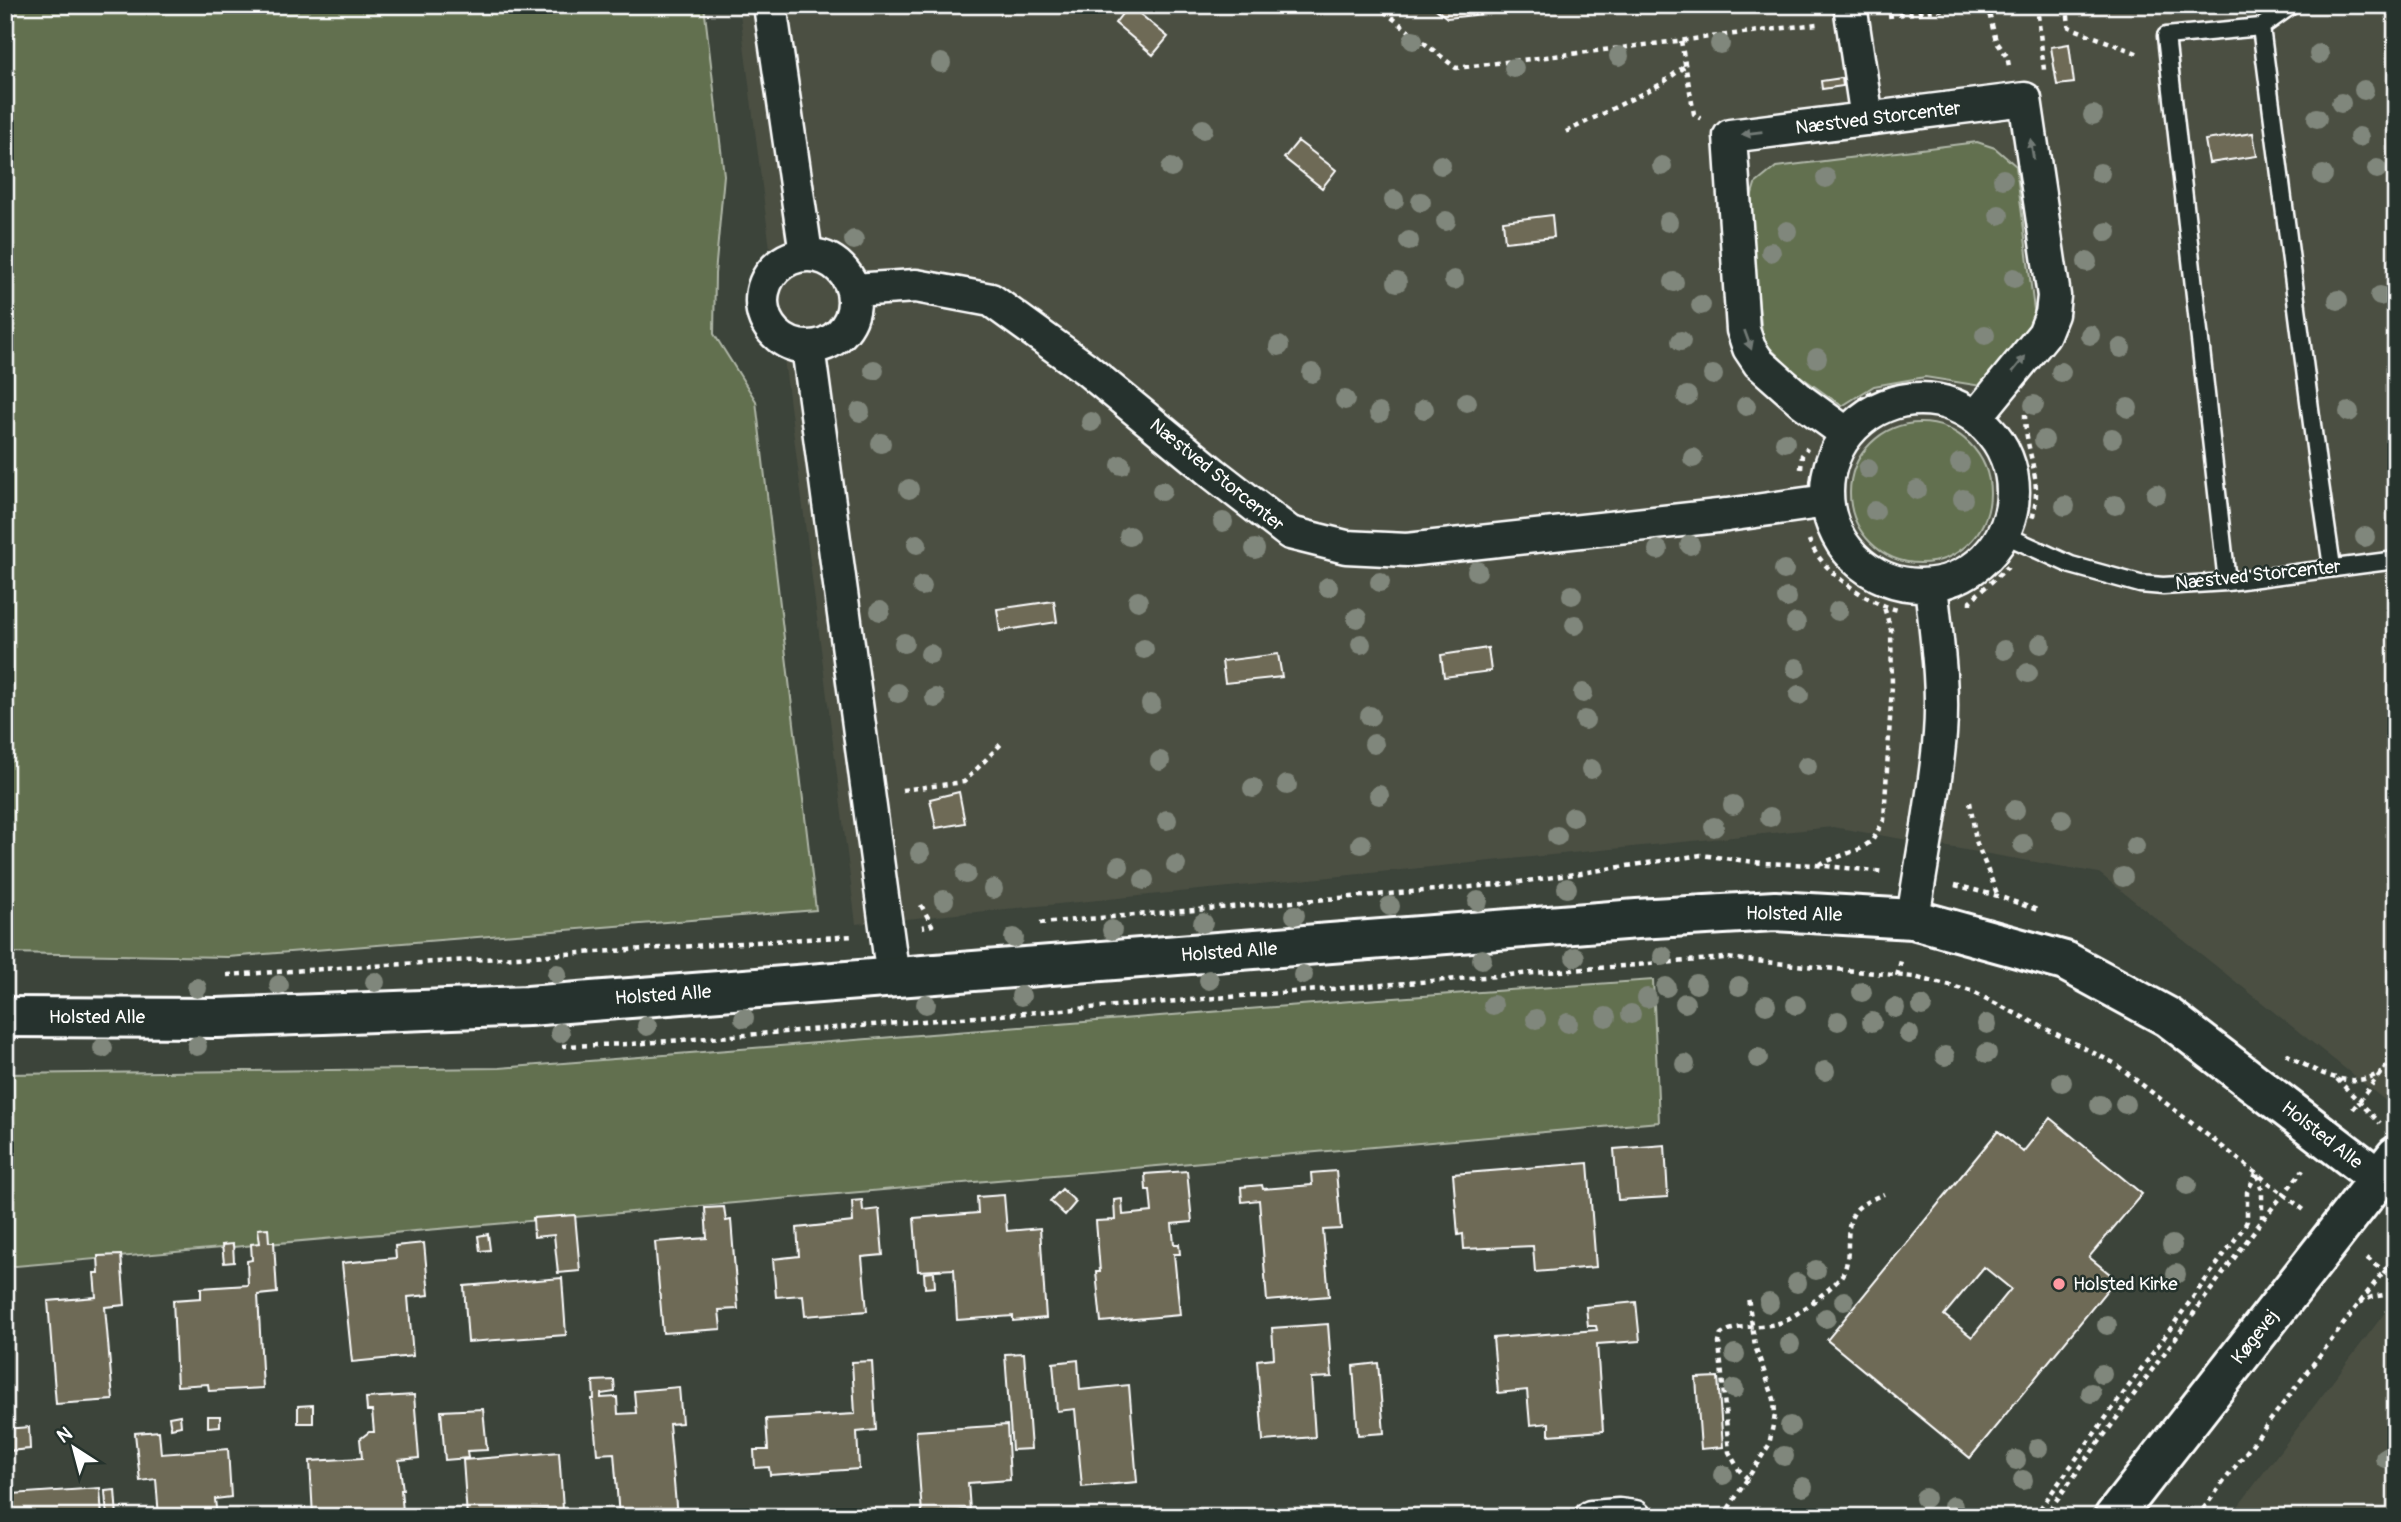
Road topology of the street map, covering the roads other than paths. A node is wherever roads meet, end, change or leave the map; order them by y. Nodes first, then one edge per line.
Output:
1 (770, 5) edge
2 (2292, 5) edge
3 (1851, 13) edge
4 (2260, 27) junction
5 (1867, 119) junction
6 (806, 254) junction
7 (853, 290) junction
8 (808, 347) junction
9 (1976, 417) junction
10 (1838, 427) junction
11 (1813, 503) junction
12 (2003, 534) junction
13 (2396, 560) edge
14 (2332, 567) junction
15 (2227, 582) junction
16 (1932, 595) junction
17 (1913, 919) junction
18 (893, 978) junction
19 (5, 1017) edge
20 (2389, 1164) edge
21 (1591, 1517) edge
22 (1635, 1517) edge
23 (2114, 1517) edge

1 - 6 street
2 - 4 lane
3 - 5 street
4 - 14 lane
4 - 15 lane
9 -> 5 street, Næstved Storcenter
5 -> 10 street, Næstved Storcenter
6 - 7 street
6 - 8 street
7 - 8 street
7 - 11 street, Næstved Storcenter
8 - 18 street
9 - 10 street
9 - 12 street
10 - 11 street
11 - 16 street
12 - 15 lane, Næstved Storcenter
12 - 16 street
13 - 14 lane, Næstved Storcenter
14 - 15 lane, Næstved Storcenter
16 - 17 street
17 - 18 street, Holsted Alle
17 - 20 street, Holsted Alle
18 - 19 street, Holsted Alle
20 - 23 street, Køgevej
21 - 22 street

